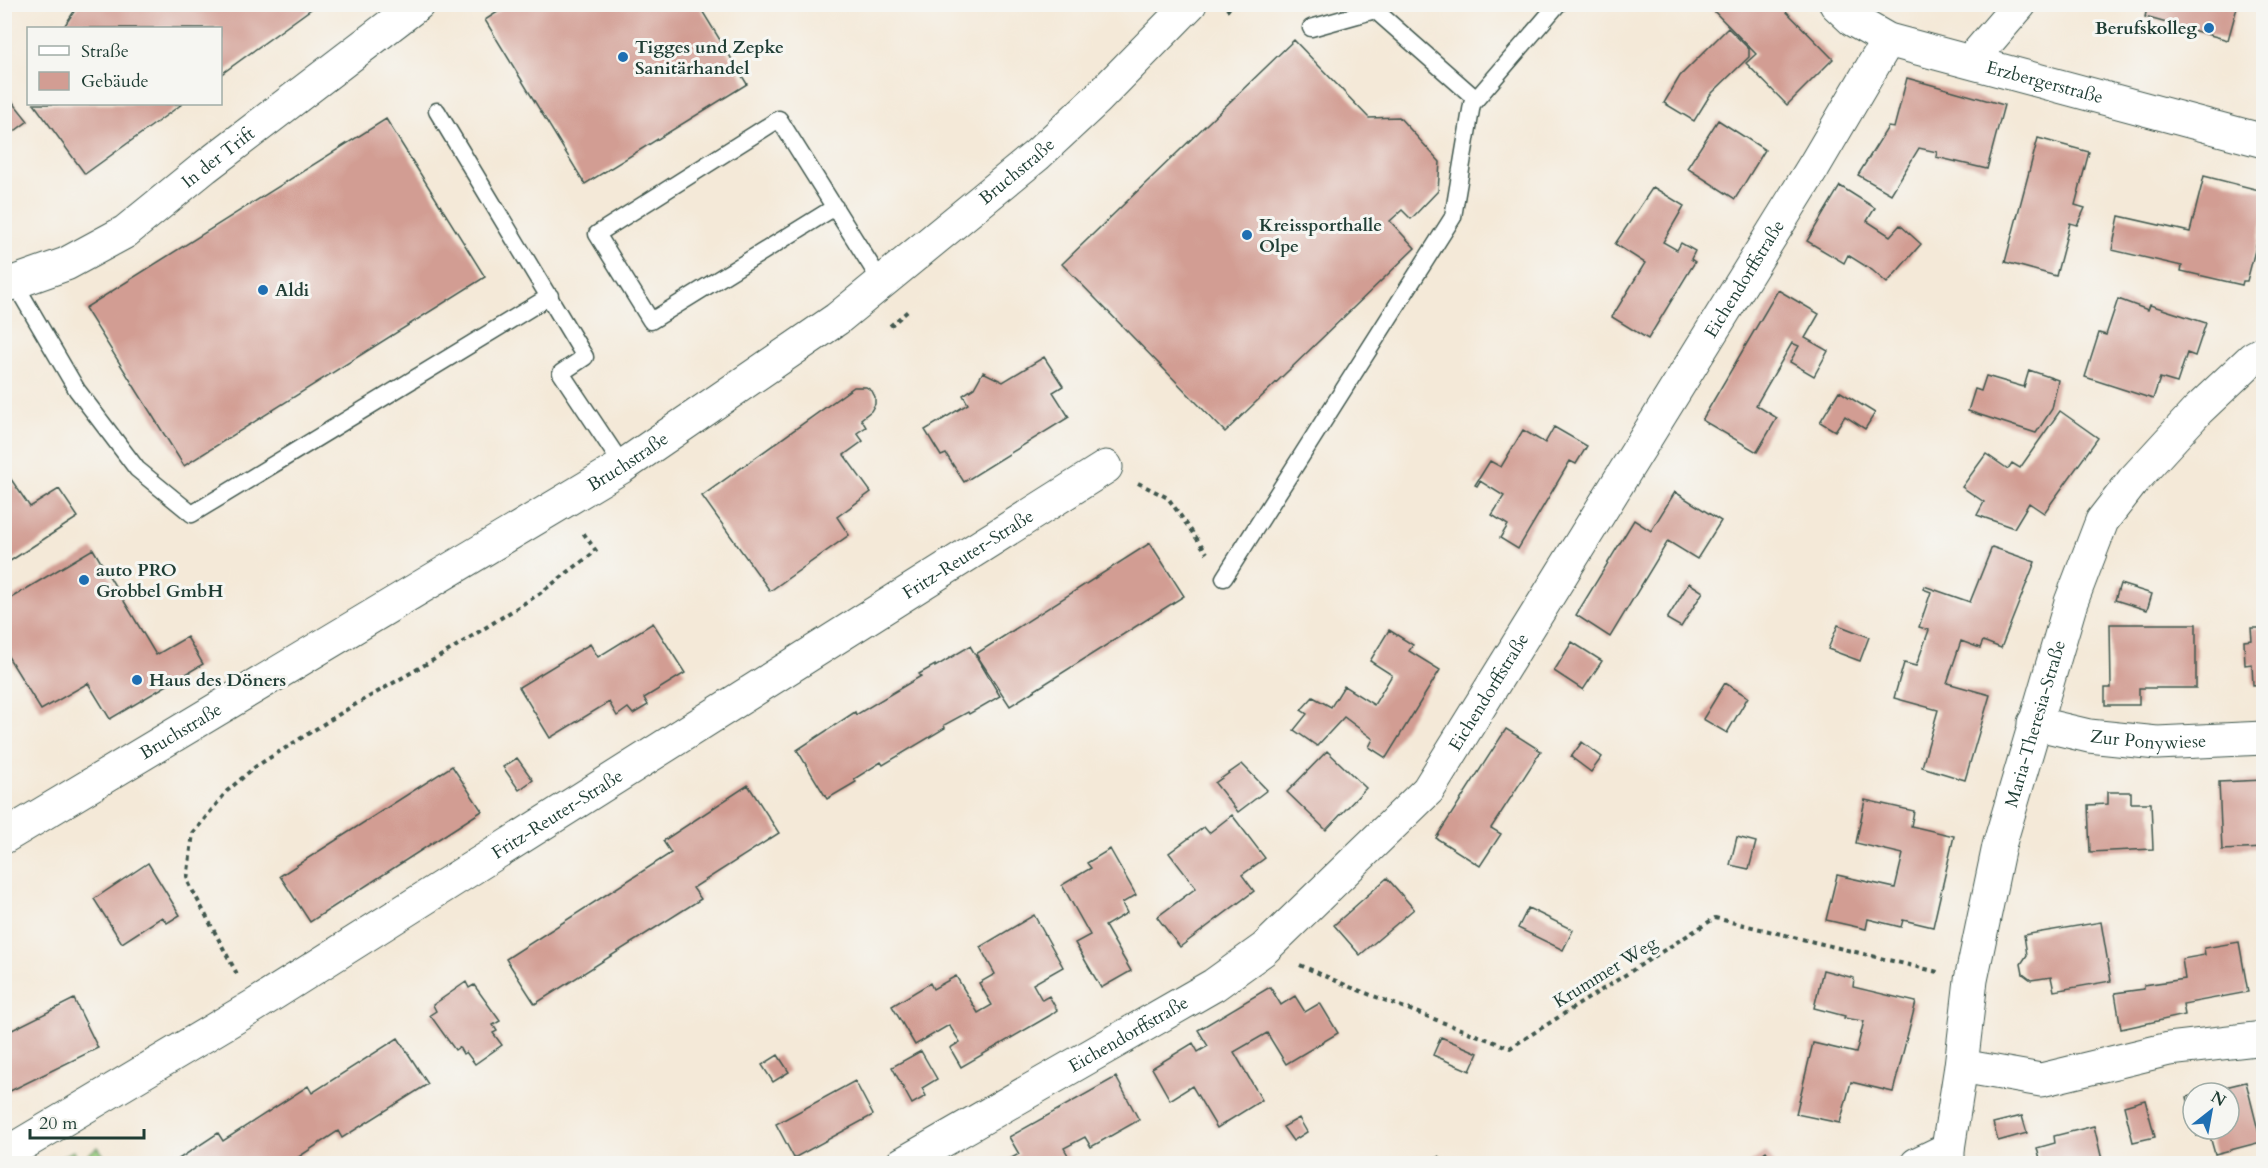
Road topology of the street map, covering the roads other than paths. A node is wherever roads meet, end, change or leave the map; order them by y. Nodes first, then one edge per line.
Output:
1 (418, 4) edge
2 (1190, 4) edge
3 (1558, 4) edge
4 (1836, 4) edge
5 (2020, 4) edge
6 (1311, 28) dead end
7 (1888, 40) junction
8 (1971, 61) junction
9 (1476, 99) junction
10 (437, 111) dead end
11 (2264, 141) edge
12 (835, 207) junction
13 (882, 283) junction
14 (9, 284) edge
15 (550, 296) junction
16 (2264, 352) edge
17 (623, 466) junction
18 (1106, 467) road end
19 (1224, 578) road end
20 (2034, 723) junction
21 (2264, 738) edge
22 (4, 837) edge
23 (2264, 1038) edge
24 (1961, 1066) junction
25 (4, 1155) edge
26 (1948, 1156) edge
27 (902, 1164) edge
28 (1917, 1164) edge

1 - 14 street, In der Trift
2 - 13 street, Bruchstraße
3 - 9 lane
4 - 7 street, Erzbergerstraße
5 - 8 street
6 - 9 lane
7 - 8 street, Erzbergerstraße
7 - 27 street, Eichendorffstraße
8 - 11 street, Erzbergerstraße
9 - 19 lane
10 - 15 lane
12 - 12 lane
12 - 13 lane
13 - 17 street, Bruchstraße
14 - 15 lane
15 - 17 lane
16 - 20 street, Maria-Theresia-Straße
17 - 22 street, Bruchstraße
18 - 25 street, Fritz-Reuter-Straße
20 - 21 street, Zur Ponywiese
20 - 24 street, Maria-Theresia-Straße
23 - 24 street
24 - 26 street, Maria-Theresia-Straße
26 - 28 street

